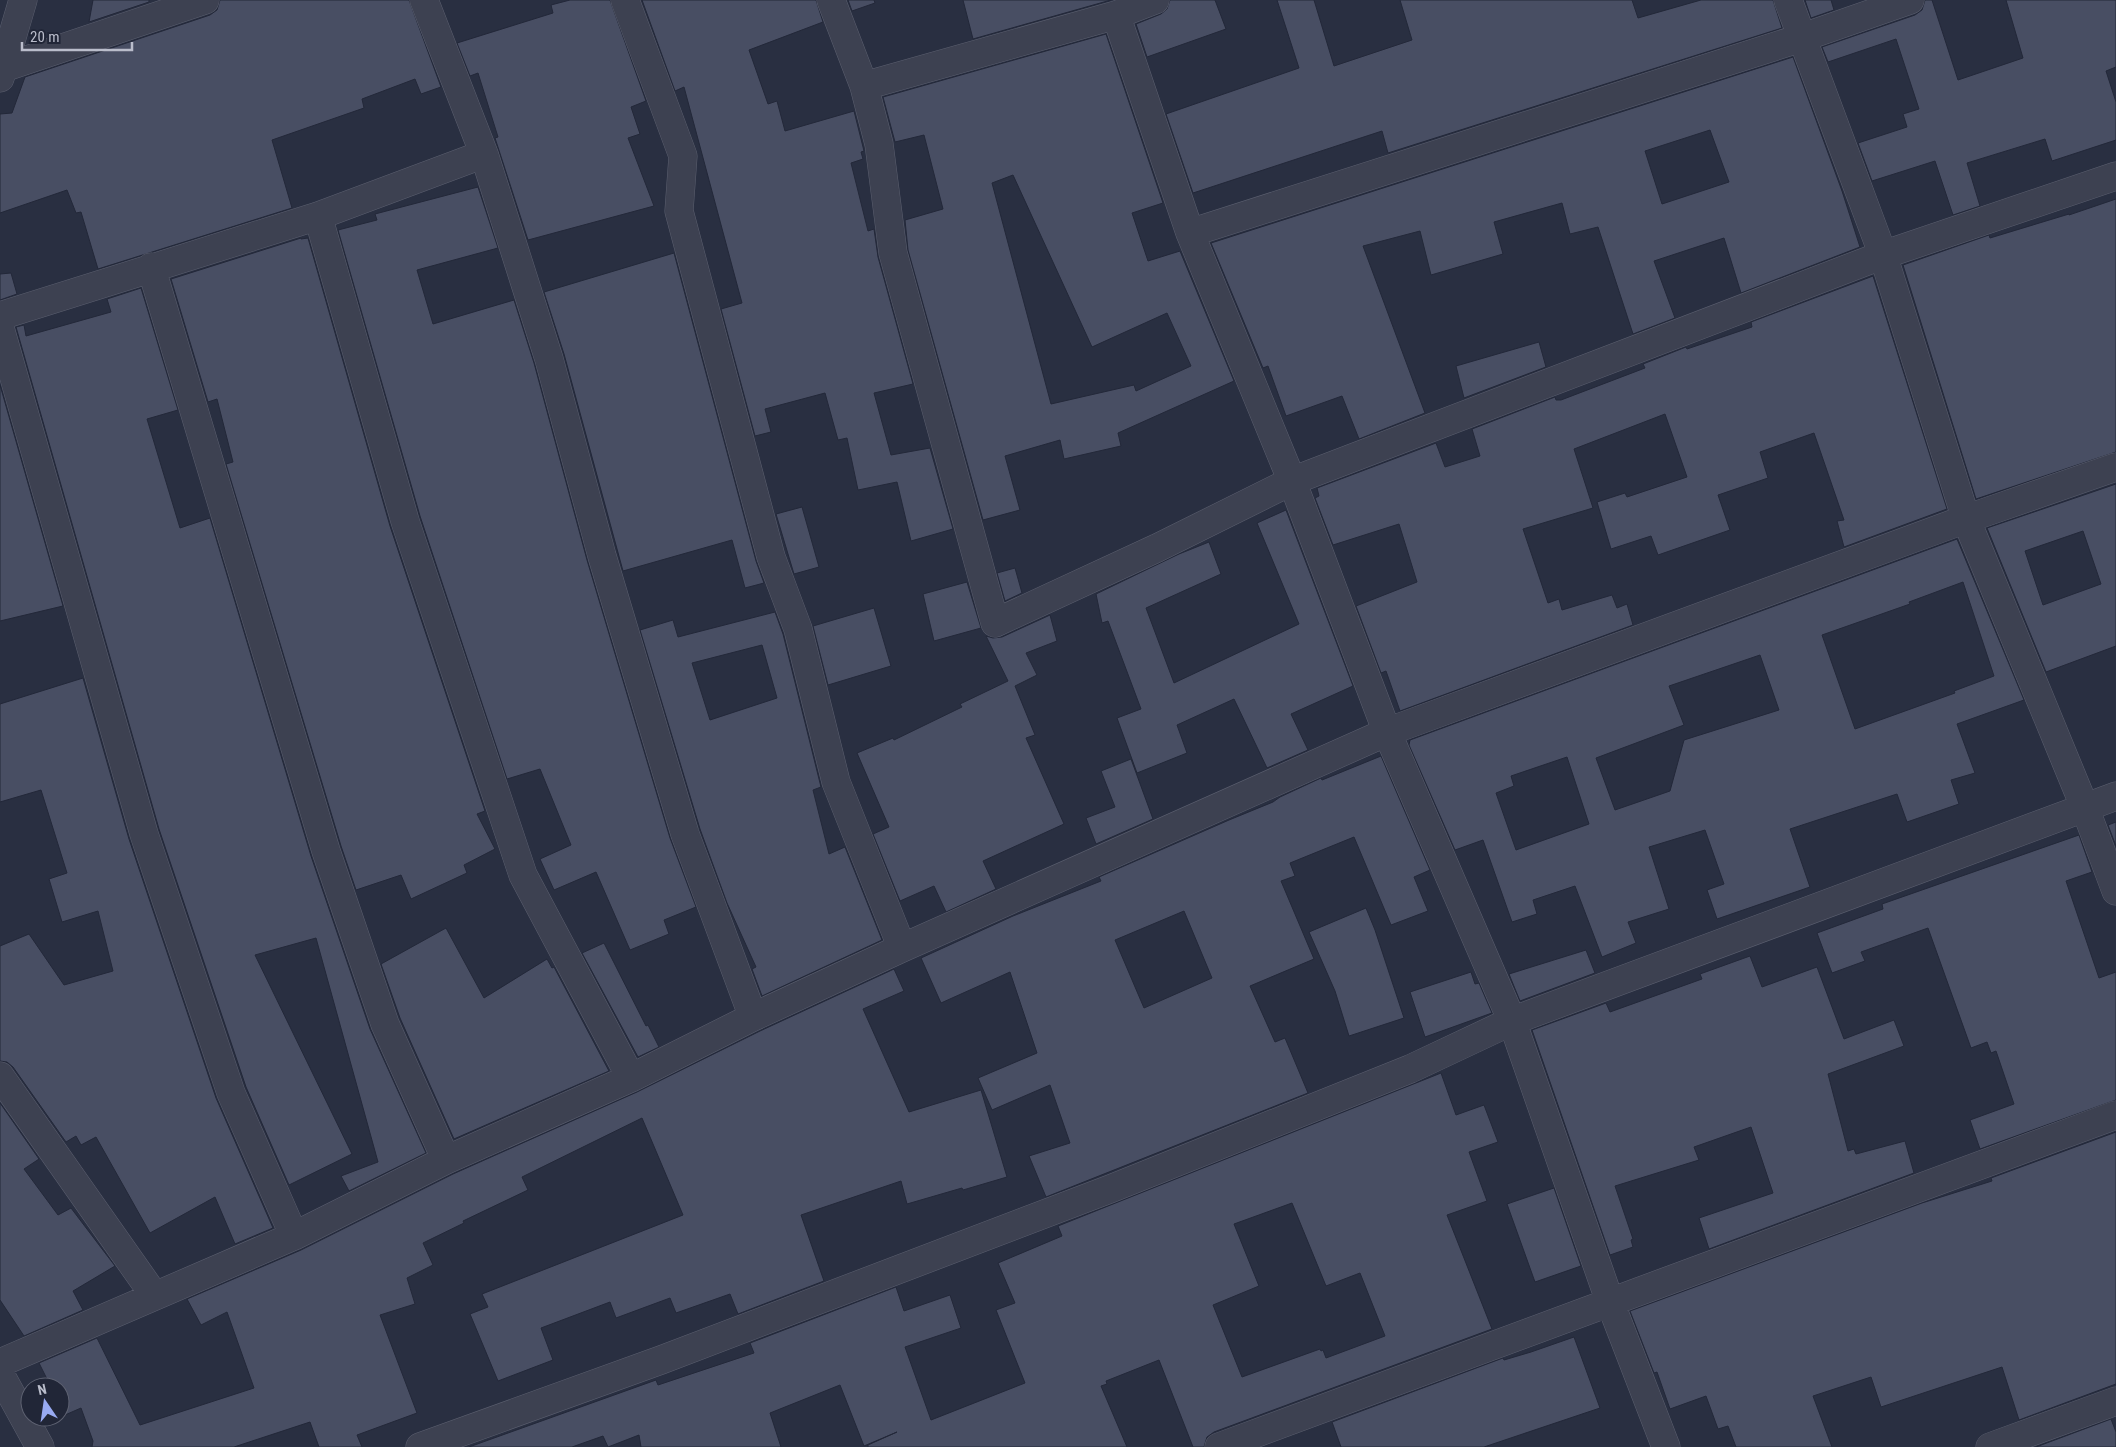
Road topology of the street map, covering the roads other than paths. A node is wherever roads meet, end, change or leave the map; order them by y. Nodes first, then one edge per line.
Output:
1 (23, 0) edge
2 (205, 0) edge
3 (424, 0) edge
4 (626, 0) edge
5 (831, 0) edge
6 (1155, 0) edge
7 (1788, 0) edge
8 (1910, 0) edge
9 (1116, 14) junction
10 (1801, 38) junction
11 (2, 73) edge
12 (864, 86) junction
13 (484, 154) junction
14 (2116, 176) edge
15 (318, 216) junction
16 (1190, 233) junction
17 (1883, 255) junction
18 (151, 267) junction
19 (0, 316) edge
20 (0, 328) edge
21 (2116, 467) edge
22 (1292, 481) junction
23 (1966, 519) junction
24 (1387, 732) junction
25 (2116, 796) edge
26 (2085, 808) junction
27 (2116, 891) edge
28 (902, 948) junction
29 (753, 1017) junction
30 (1512, 1022) junction
31 (0, 1076) edge
32 (631, 1078) junction
33 (2116, 1115) edge
34 (446, 1160) junction
35 (294, 1236) junction
36 (154, 1295) junction
37 (1610, 1302) junction
38 (0, 1362) edge
39 (0, 1374) edge
40 (2116, 1401) edge
41 (30, 1443) edge
42 (420, 1447) edge
43 (1219, 1447) edge
44 (1666, 1447) edge
45 (1990, 1447) edge

1 - 11 street
2 - 11 street
3 - 13 street
4 - 28 street
5 - 12 street
6 - 9 street
7 - 10 street
8 - 10 street
9 - 12 street
9 - 16 street
10 - 16 street
10 - 17 street
12 - 22 street
13 - 15 street
13 - 29 street
14 - 17 street
15 - 18 street
15 - 32 street
16 - 22 street
17 - 22 street
17 - 23 street
18 - 19 street
18 - 34 street
20 - 35 street
21 - 23 street
22 - 24 street
23 - 24 street
23 - 26 street
24 - 28 street
24 - 30 street
25 - 26 street
26 - 27 street
26 - 30 street
28 - 29 street
29 - 32 street
30 - 37 street
30 - 42 street
31 - 36 street
32 - 34 street
33 - 37 street
34 - 35 street
35 - 36 street
36 - 38 street
37 - 43 street
37 - 44 street
39 - 41 street
40 - 45 street

